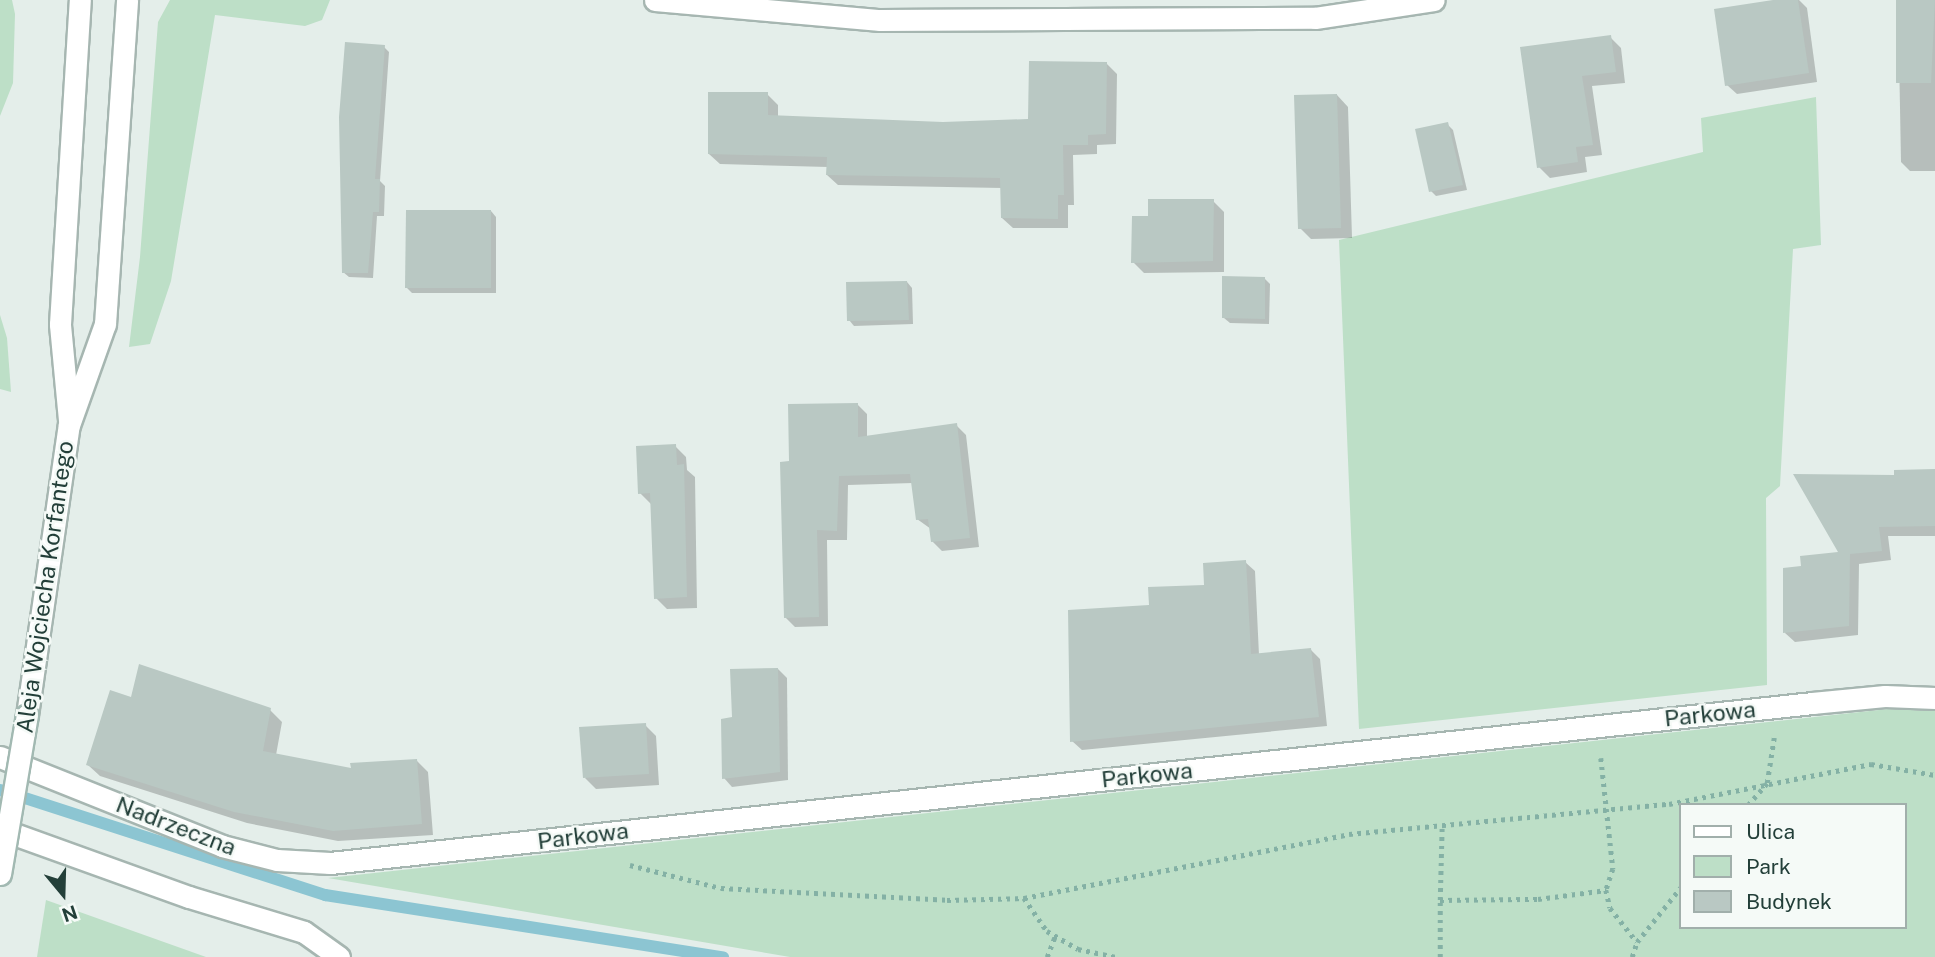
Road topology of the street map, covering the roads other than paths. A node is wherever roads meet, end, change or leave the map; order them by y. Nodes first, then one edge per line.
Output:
1 (80, 0) edge
2 (127, 0) edge
3 (655, 0) edge
4 (1434, 0) edge
5 (880, 10) edge
6 (69, 425) junction
7 (1935, 698) edge
8 (0, 757) edge
9 (0, 829) edge
10 (359, 861) joint
11 (0, 874) edge
12 (339, 957) edge

1 - 6 street, Aleja Wojciecha Korfantego
2 - 6 street, Aleja Wojciecha Korfantego
3 - 5 street
4 - 5 street
6 - 11 street, Aleja Wojciecha Korfantego, bridge
7 - 10 street, Parkowa
8 - 10 street, Nadrzeczna
9 - 12 street

